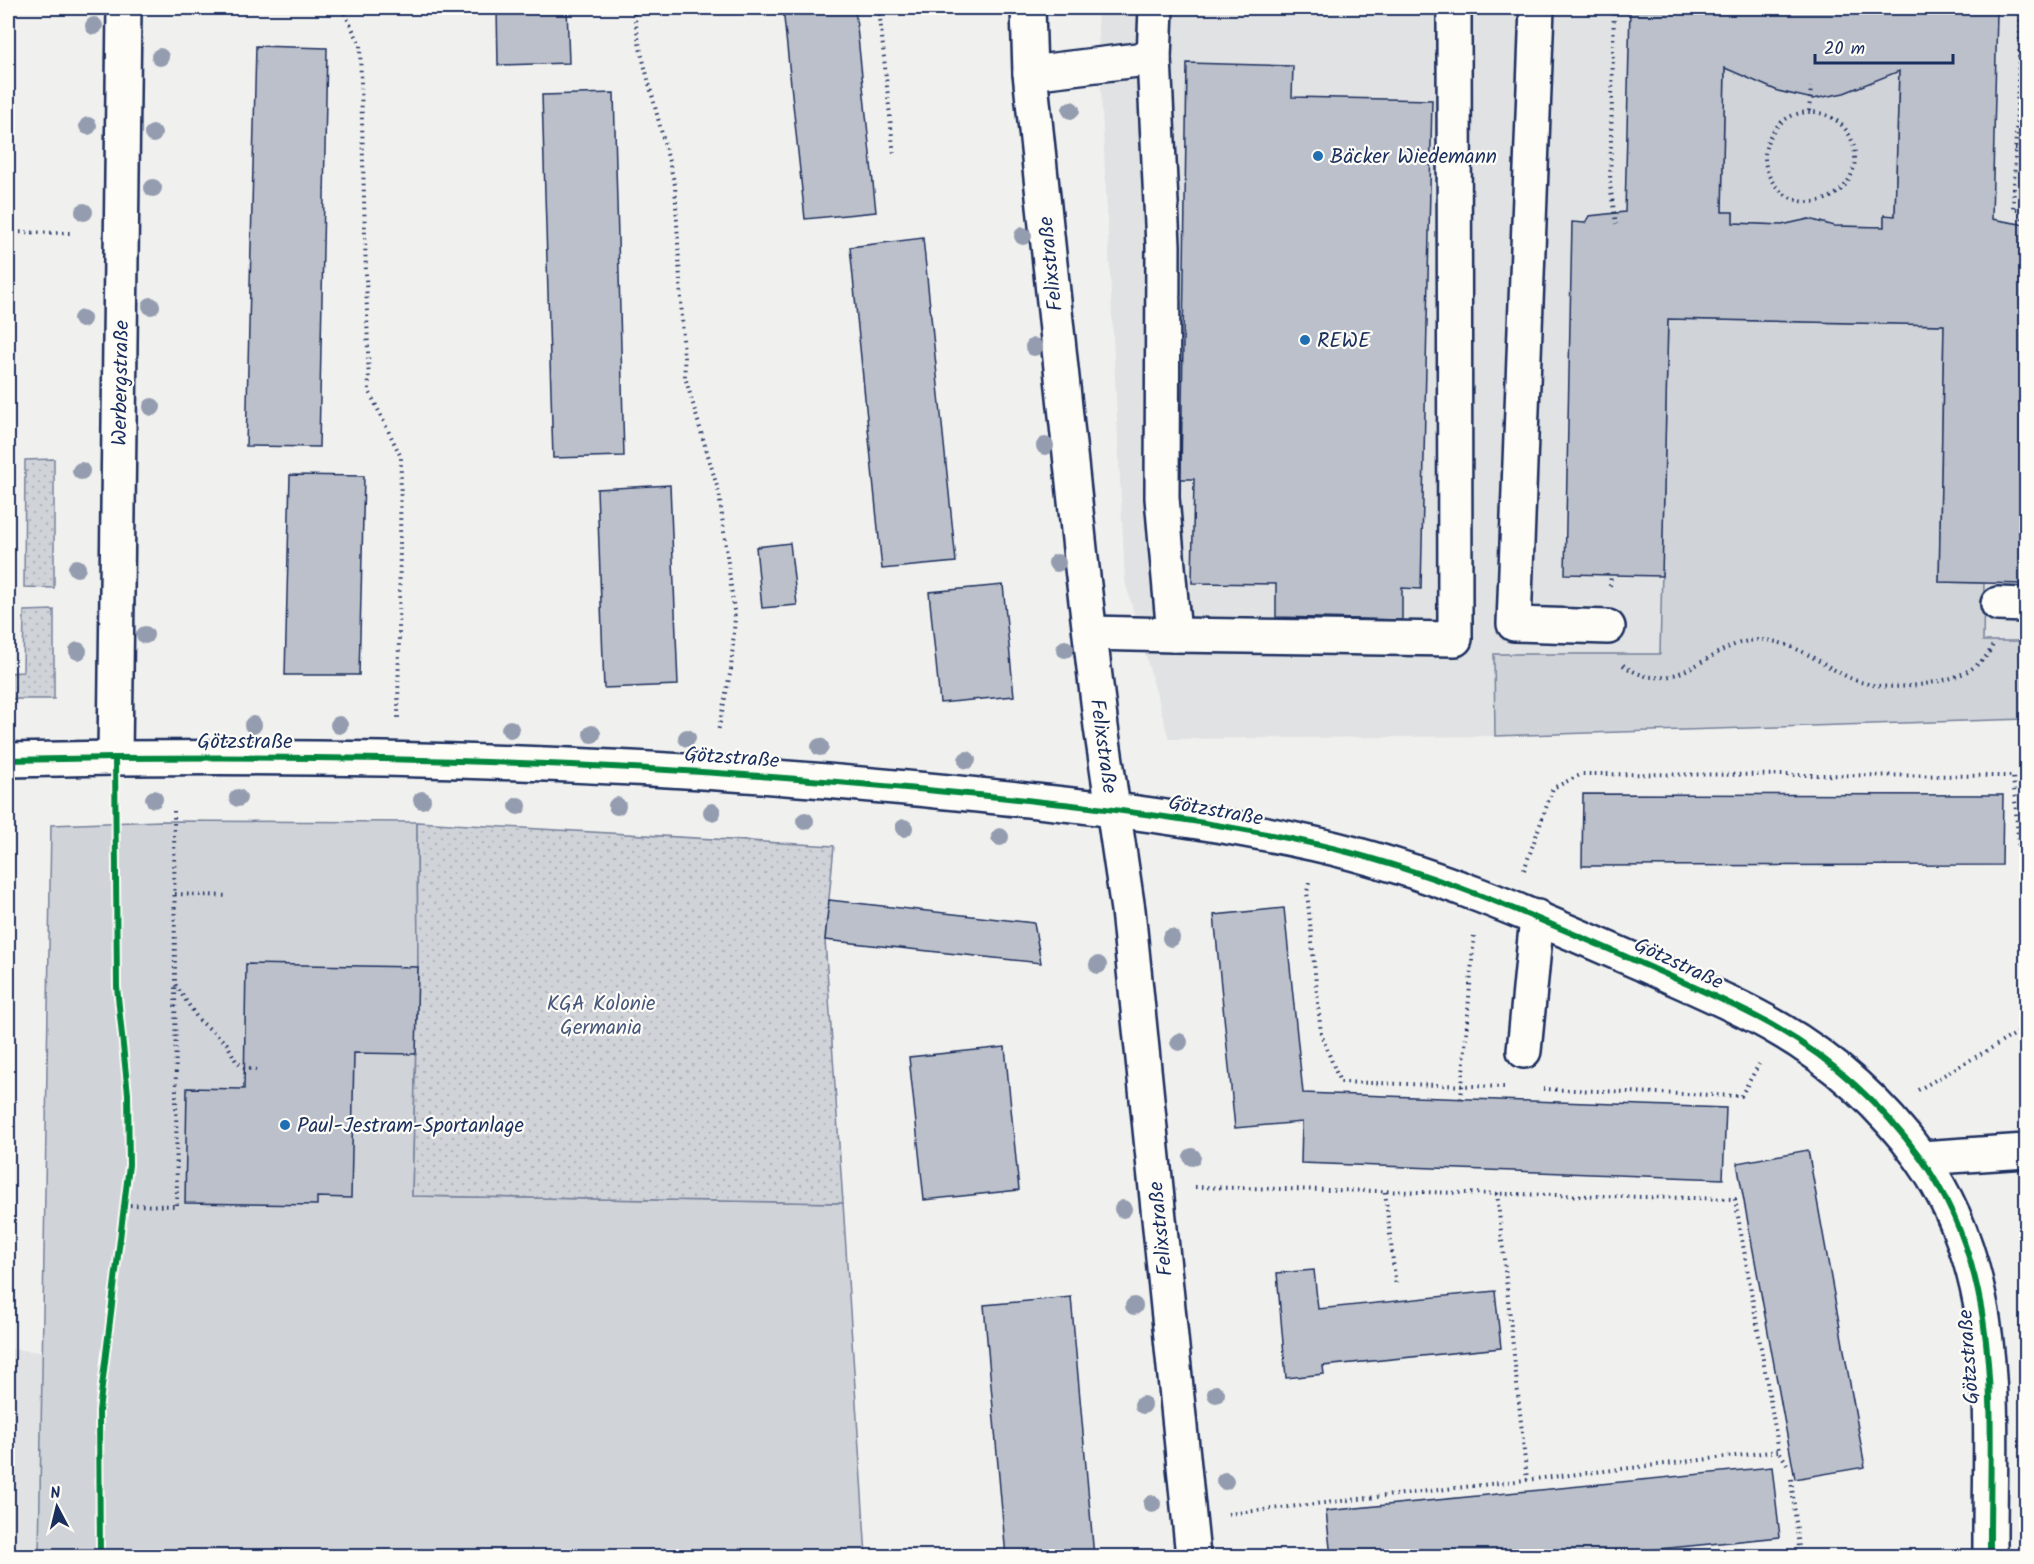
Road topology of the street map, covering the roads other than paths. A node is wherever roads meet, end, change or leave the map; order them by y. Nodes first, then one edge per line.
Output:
1 (124, 8) edge
2 (1028, 8) edge
3 (1156, 8) edge
4 (1454, 8) edge
5 (1537, 8) edge
6 (1154, 58) junction
7 (1030, 73) junction
8 (1608, 627) road end
9 (1091, 633) junction
10 (1174, 634) junction
11 (115, 758) junction
12 (8, 760) edge
13 (1113, 809) junction
14 (1525, 912) junction
15 (1524, 1051) dead end
16 (2026, 1151) edge
17 (1921, 1158) junction
18 (1193, 1557) edge
19 (1990, 1557) edge

1 - 11 street, Werbergstraße
2 - 7 street, Felixstraße
3 - 6 street
4 - 10 street
5 - 8 street
6 - 7 street
6 - 10 street
7 - 9 street, Felixstraße
9 - 10 street
9 - 13 street, Felixstraße
11 - 12 street, Götzstraße
11 - 13 street, Götzstraße
13 - 14 street, Götzstraße
13 - 18 street, Felixstraße
14 - 15 street
14 - 17 street, Götzstraße
16 - 17 street
17 - 19 street, Götzstraße

